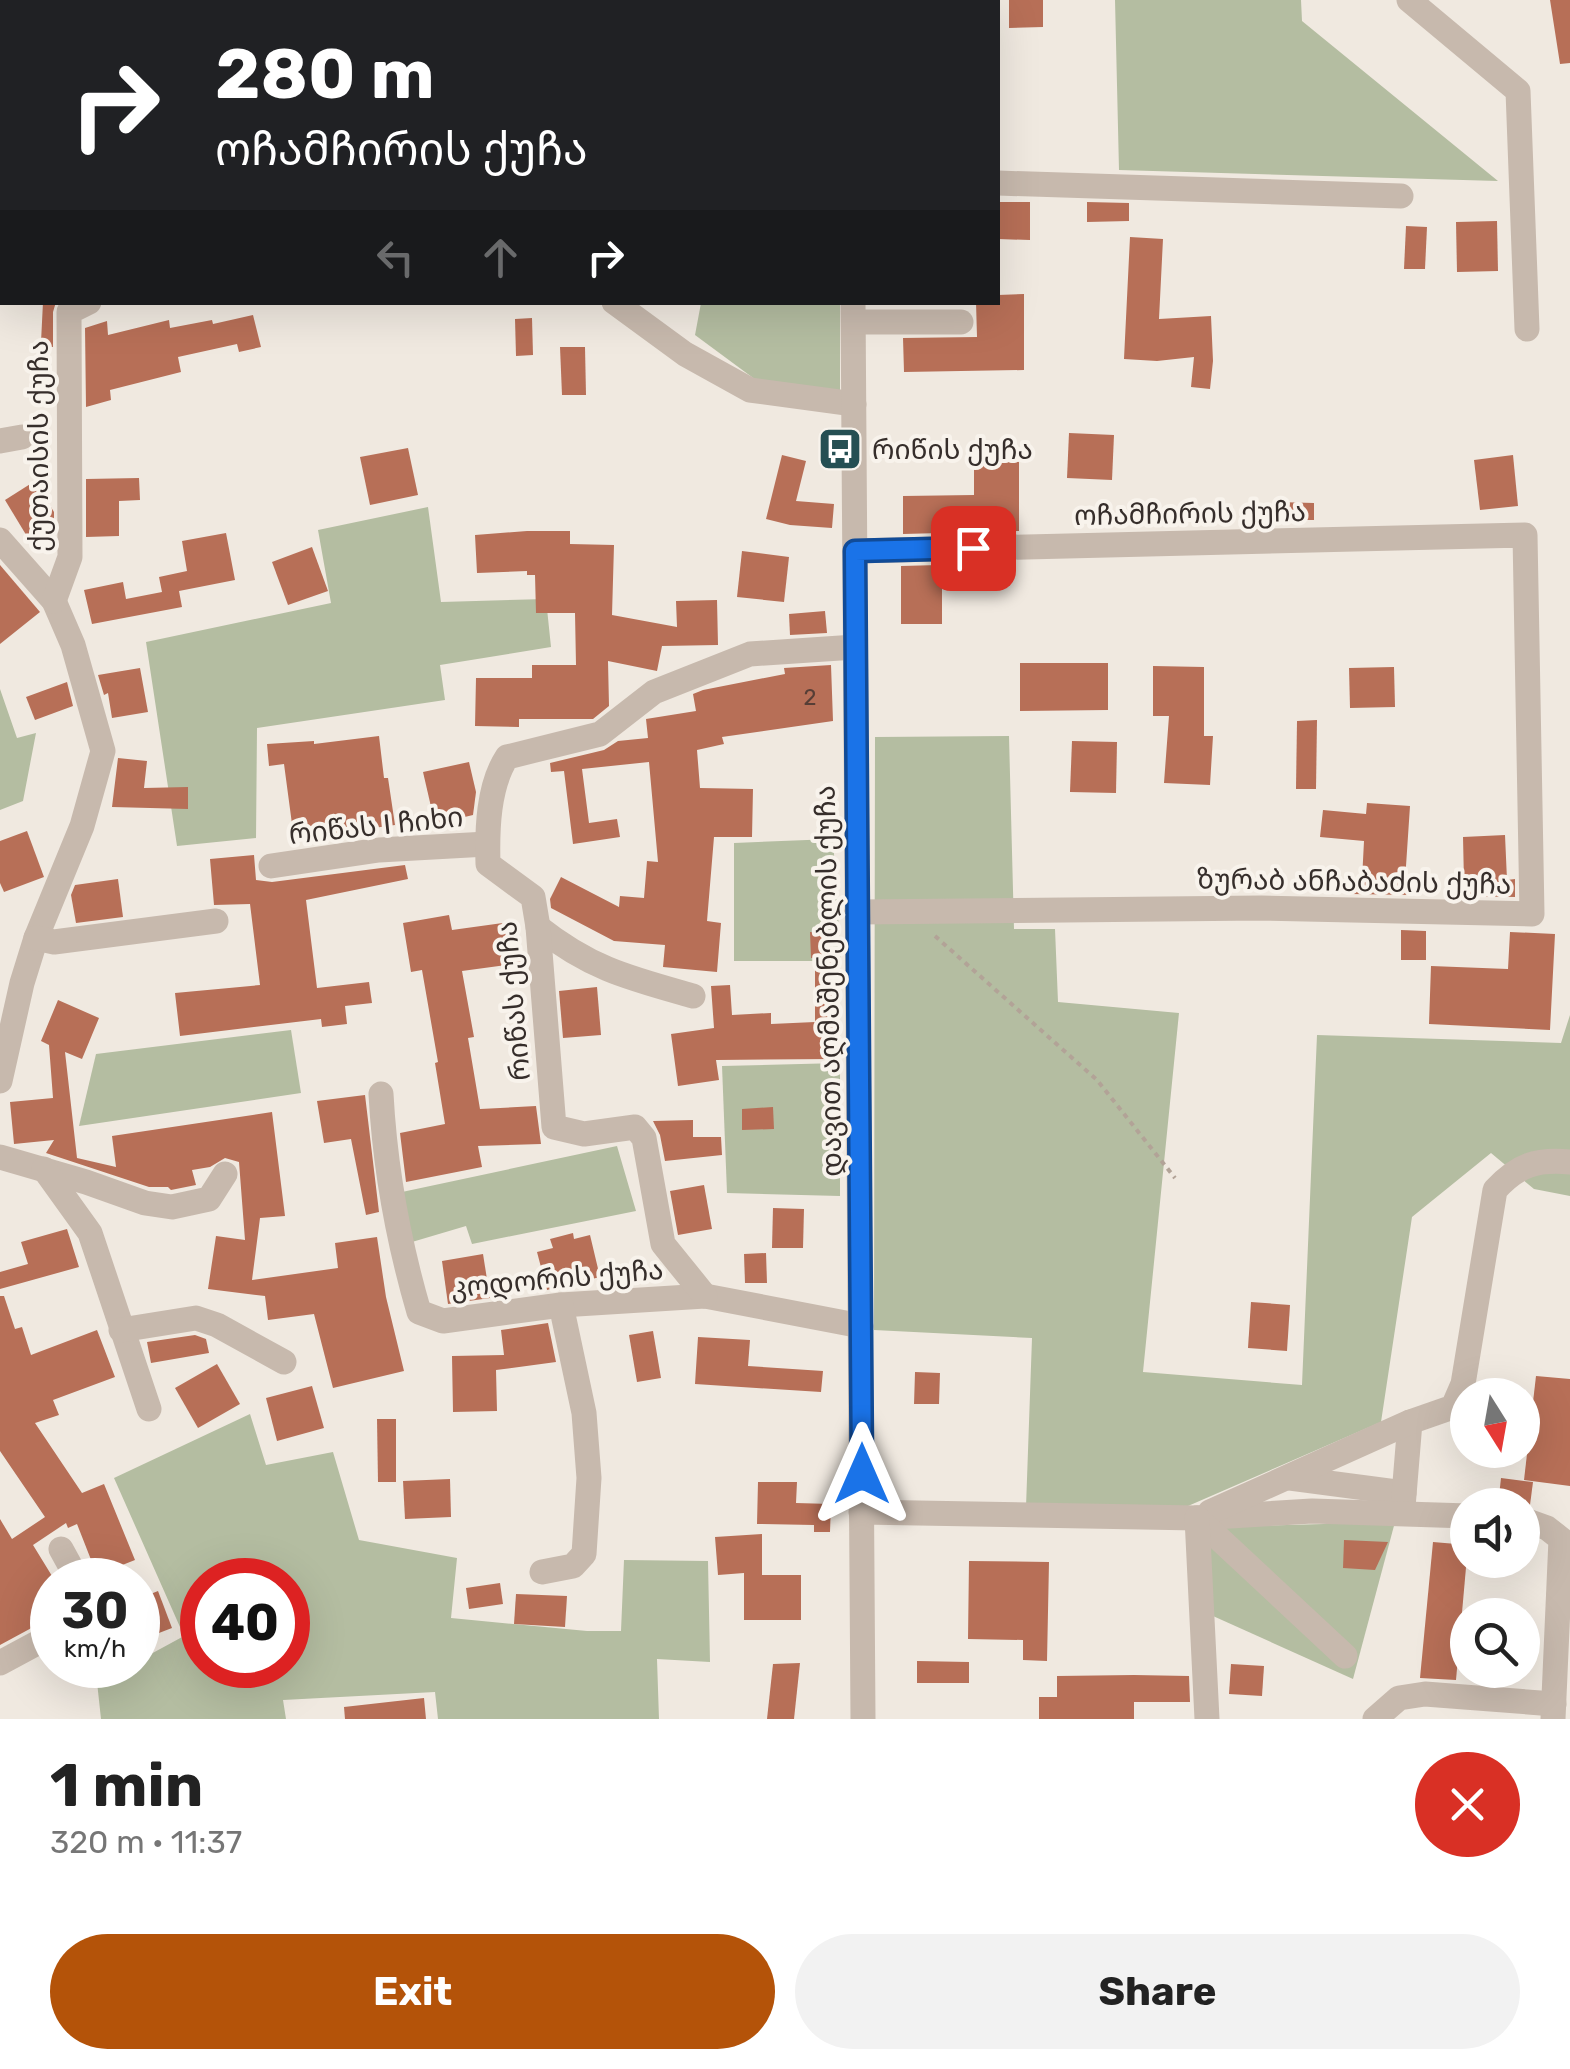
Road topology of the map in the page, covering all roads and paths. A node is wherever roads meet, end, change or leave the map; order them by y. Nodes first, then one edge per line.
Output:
1 (1409, 0) edge
2 (1000, 184) edge
3 (1401, 196) dead end
4 (84, 305) edge
5 (618, 305) edge
6 (853, 312) edge
7 (961, 322) dead end
8 (1526, 329) dead end
9 (854, 404) junction
10 (1526, 535) joint
11 (0, 540) edge
12 (855, 551) junction
13 (54, 601) junction
14 (855, 647) junction
15 (488, 844) junction
16 (271, 866) dead end
17 (857, 912) junction
18 (910, 912) junction
19 (216, 921) dead end
20 (538, 926) junction
21 (36, 938) junction
22 (693, 996) dead end
23 (0, 1081) edge
24 (381, 1094) dead end
25 (0, 1157) edge
26 (1570, 1162) edge
27 (44, 1168) junction
28 (225, 1174) dead end
29 (1175, 1178) dead end
30 (705, 1296) junction
31 (561, 1304) junction
32 (861, 1326) junction
33 (122, 1330) junction
34 (284, 1362) dead end
35 (149, 1409) dead end
36 (1410, 1422) junction
37 (1287, 1478) junction
38 (1403, 1502) junction
39 (862, 1512) junction
40 (1450, 1512) edge
41 (1197, 1518) junction
42 (1540, 1526) edge
43 (1566, 1538) edge
44 (61, 1550) dead end
45 (66, 1558) edge
46 (542, 1572) dead end
47 (30, 1647) edge
48 (1345, 1656) dead end
49 (0, 1663) edge
50 (1553, 1711) edge
51 (863, 1719) edge
52 (1206, 1719) edge
53 (1375, 1719) edge

1 - 8 street
2 - 3 street
4 - 13 street, ქუთაისის ქუჩა
5 - 9 street
6 - 7 street
6 - 9 street, დავით აღმაშენებლის ქუჩა
9 - 12 street, დავით აღმაშენებლის ქუჩა
10 - 12 street, ოჩამჩირის ქუჩა
10 - 18 street, ზურაბ ანჩაბაძის ქუჩა
11 - 13 street
12 - 14 street, დავით აღმაშენებლის ქუჩა
13 - 21 street
14 - 15 street
14 - 17 street, დავით აღმაშენებლის ქუჩა
15 - 16 street, რიწას I ჩიხი
15 - 20 street, რიწას ქუჩა
17 - 18 street, ზურაბ ანჩაბაძის ქუჩა
17 - 32 street, დავით აღმაშენებლის ქუჩა
18 - 29 path
19 - 21 street
20 - 22 street
20 - 30 street, რიწას ქუჩა
21 - 23 street
24 - 31 street, კოდორის ქუჩა
25 - 27 street
26 - 36 street
27 - 28 street
27 - 33 street
30 - 31 street, კოდორის ქუჩა
30 - 32 street, კოდორის ქუჩა
31 - 46 street
32 - 39 street, დავით აღმაშენებლის ქუჩა
33 - 34 street
33 - 35 street
36 - 37 street
36 - 38 street
37 - 38 street
37 - 41 street
38 - 40 street
38 - 41 street
39 - 41 street
39 - 51 street, დავით აღმაშენებლის ქუჩა
41 - 48 street
41 - 52 street
42 - 43 street
43 - 50 street
44 - 45 street
47 - 49 street
50 - 53 street

